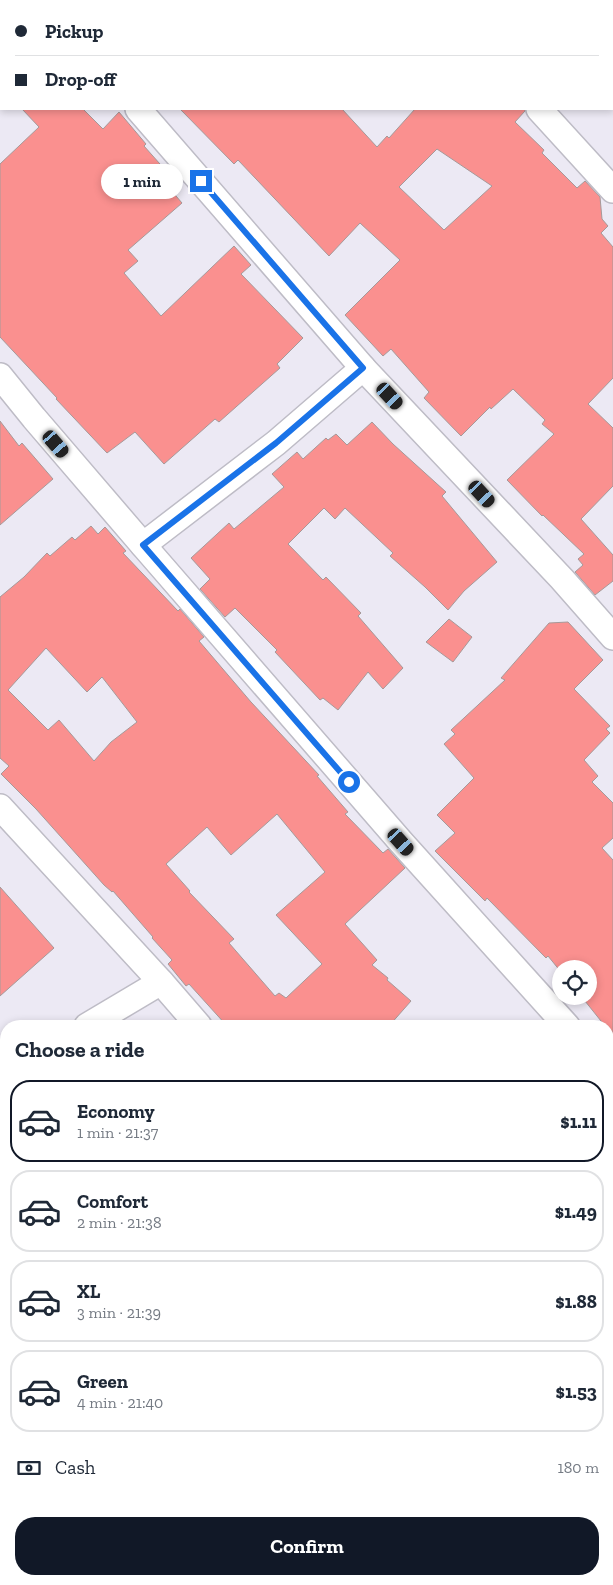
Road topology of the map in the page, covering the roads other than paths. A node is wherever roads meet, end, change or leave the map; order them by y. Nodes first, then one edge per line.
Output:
1 (139, 110) edge
2 (539, 110) edge
3 (613, 190) edge
4 (363, 368) junction
5 (0, 376) edge
6 (143, 545) junction
7 (613, 636) edge
8 (0, 807) edge
9 (161, 982) junction
10 (97, 1020) edge
11 (194, 1020) edge
12 (562, 1020) edge

1 - 4 street
2 - 3 street
4 - 6 street
4 - 7 street
5 - 6 street
6 - 12 street
8 - 9 street
9 - 10 street
9 - 11 street

